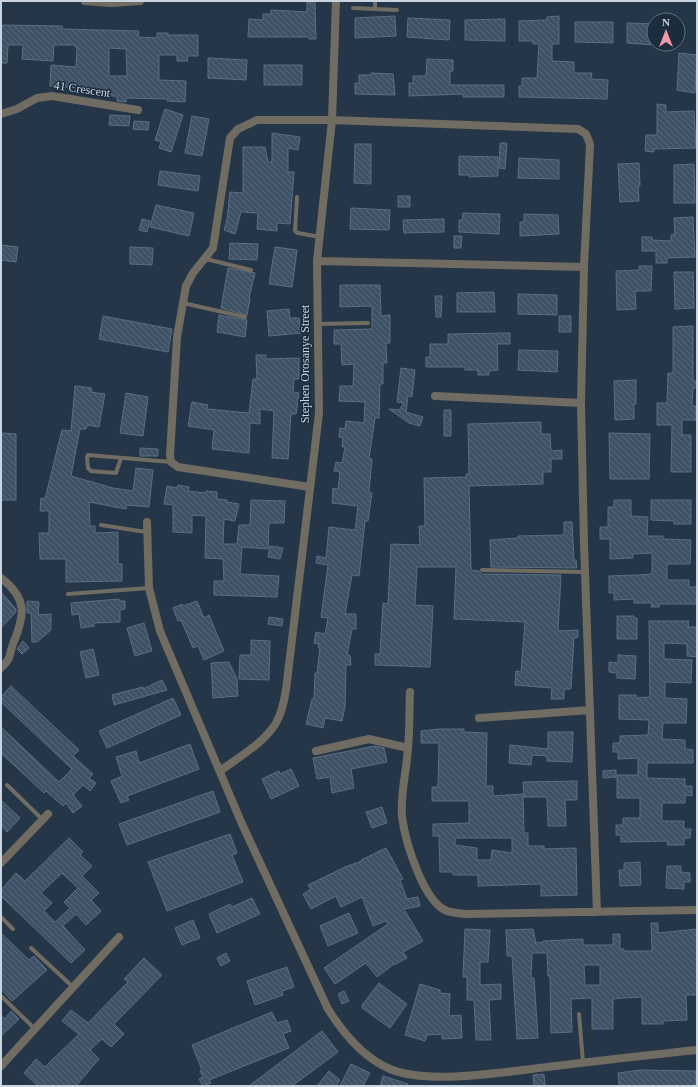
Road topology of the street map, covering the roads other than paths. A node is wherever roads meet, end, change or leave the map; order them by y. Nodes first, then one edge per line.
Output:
1 (85, 1) edge
2 (140, 1) edge
3 (336, 1) edge
4 (375, 1) edge
5 (352, 8) dead end
6 (375, 9) junction
7 (397, 10) dead end
8 (138, 110) dead end
9 (1, 114) edge
10 (332, 120) junction
11 (297, 197) dead end
12 (320, 237) junction
13 (206, 259) junction
14 (318, 262) junction
15 (584, 267) junction
16 (251, 270) dead end
17 (183, 303) junction
18 (245, 317) dead end
19 (368, 323) dead end
20 (317, 324) junction
21 (435, 396) dead end
22 (581, 403) junction
23 (121, 458) junction
24 (172, 462) junction
25 (310, 487) junction
26 (147, 522) dead end
27 (101, 525) dead end
28 (146, 532) junction
29 (482, 570) dead end
30 (585, 572) junction
31 (1, 578) edge
32 (149, 588) junction
33 (68, 594) dead end
34 (1, 668) edge
35 (410, 692) dead end
36 (590, 710) junction
37 (479, 718) dead end
38 (408, 748) junction
39 (316, 750) dead end
40 (220, 771) junction
41 (7, 785) dead end
42 (46, 817) joint
43 (1, 863) edge
44 (697, 910) edge
45 (597, 912) junction
46 (1, 917) edge
47 (13, 929) dead end
48 (118, 937) dead end
49 (31, 948) dead end
50 (72, 988) junction
51 (1, 996) edge
52 (579, 1014) dead end
53 (34, 1028) junction
54 (697, 1050) edge
55 (583, 1063) junction
56 (1, 1066) edge

1 - 2 street
3 - 10 street, Stephen Orosanye Street
4 - 6 lane
5 - 6 lane
6 - 7 lane
8 - 9 street, 41 Crescent
10 - 12 street, Stephen Orosanye Street
10 - 13 street
10 - 15 street
11 - 12 lane
12 - 14 street, Stephen Orosanye Street
13 - 16 lane
13 - 17 street
14 - 15 street
14 - 20 street, Stephen Orosanye Street
15 - 22 street
17 - 18 lane
17 - 24 street
19 - 20 lane
20 - 25 street, Stephen Orosanye Street
21 - 22 street
22 - 30 street
23 - 23 lane
23 - 24 lane
24 - 25 street
25 - 40 street, Stephen Orosanye Street
26 - 28 street
27 - 28 lane
28 - 32 street
29 - 30 lane
30 - 36 street
31 - 34 street
32 - 33 lane
32 - 40 street
35 - 38 street
36 - 37 street
36 - 45 street
38 - 39 street
38 - 45 street
40 - 55 street
41 - 42 lane
42 - 43 street
44 - 45 street
46 - 47 lane
48 - 50 street
49 - 50 lane
50 - 53 street
51 - 53 lane
52 - 55 lane
53 - 56 street
54 - 55 street

